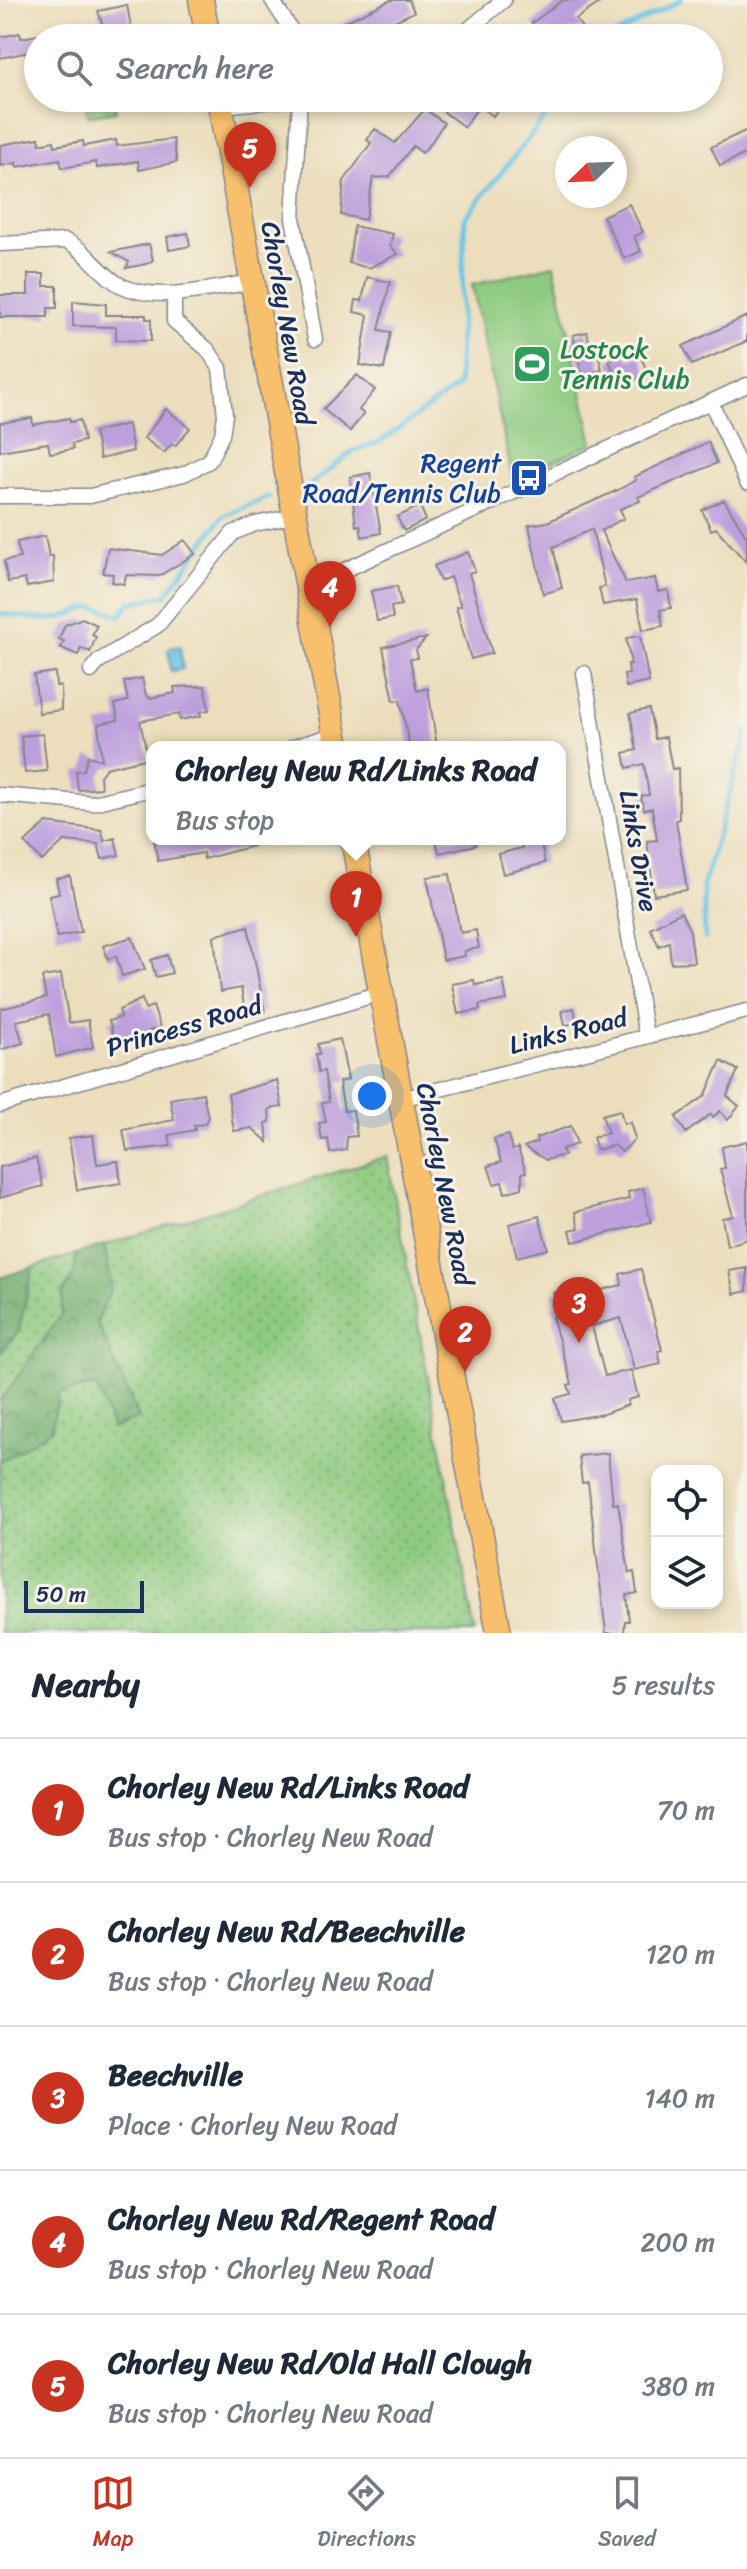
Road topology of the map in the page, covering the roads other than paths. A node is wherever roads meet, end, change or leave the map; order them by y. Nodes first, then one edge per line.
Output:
1 (201, 0) edge
2 (272, 0) edge
3 (502, 1) edge
4 (205, 24) edge
5 (287, 24) edge
6 (475, 24) edge
7 (222, 112) edge
8 (300, 112) edge
9 (0, 244) edge
10 (252, 282) junction
11 (174, 294) junction
12 (327, 318) dead end
13 (311, 321) junction
14 (315, 339) dead end
15 (747, 385) edge
16 (711, 402) junction
17 (747, 483) edge
18 (0, 496) edge
19 (295, 516) junction
20 (308, 587) junction
21 (584, 673) dead end
22 (89, 674) dead end
23 (335, 741) edge
24 (146, 790) edge
25 (0, 795) edge
26 (354, 845) edge
27 (381, 993) junction
28 (747, 1011) edge
29 (646, 1036) junction
30 (401, 1099) junction
31 (0, 1105) edge
32 (499, 1633) edge

1 - 4 highway
2 - 5 street
3 - 6 street
7 - 10 highway, Chorley New Road
8 - 13 street
9 - 11 street
10 - 11 street
10 - 19 highway, Chorley New Road
11 - 18 street
12 - 13 street
13 - 14 street
15 - 16 street
16 - 17 street
16 - 20 street
19 - 20 highway, Chorley New Road
19 - 22 street
20 - 23 highway, Chorley New Road
21 - 29 street, Links Drive
24 - 25 street
26 - 27 highway, Chorley New Road
27 - 30 highway, Chorley New Road
27 - 31 street, Princess Road
28 - 29 street, Links Road
29 - 30 street, Links Road
30 - 32 highway, Chorley New Road

